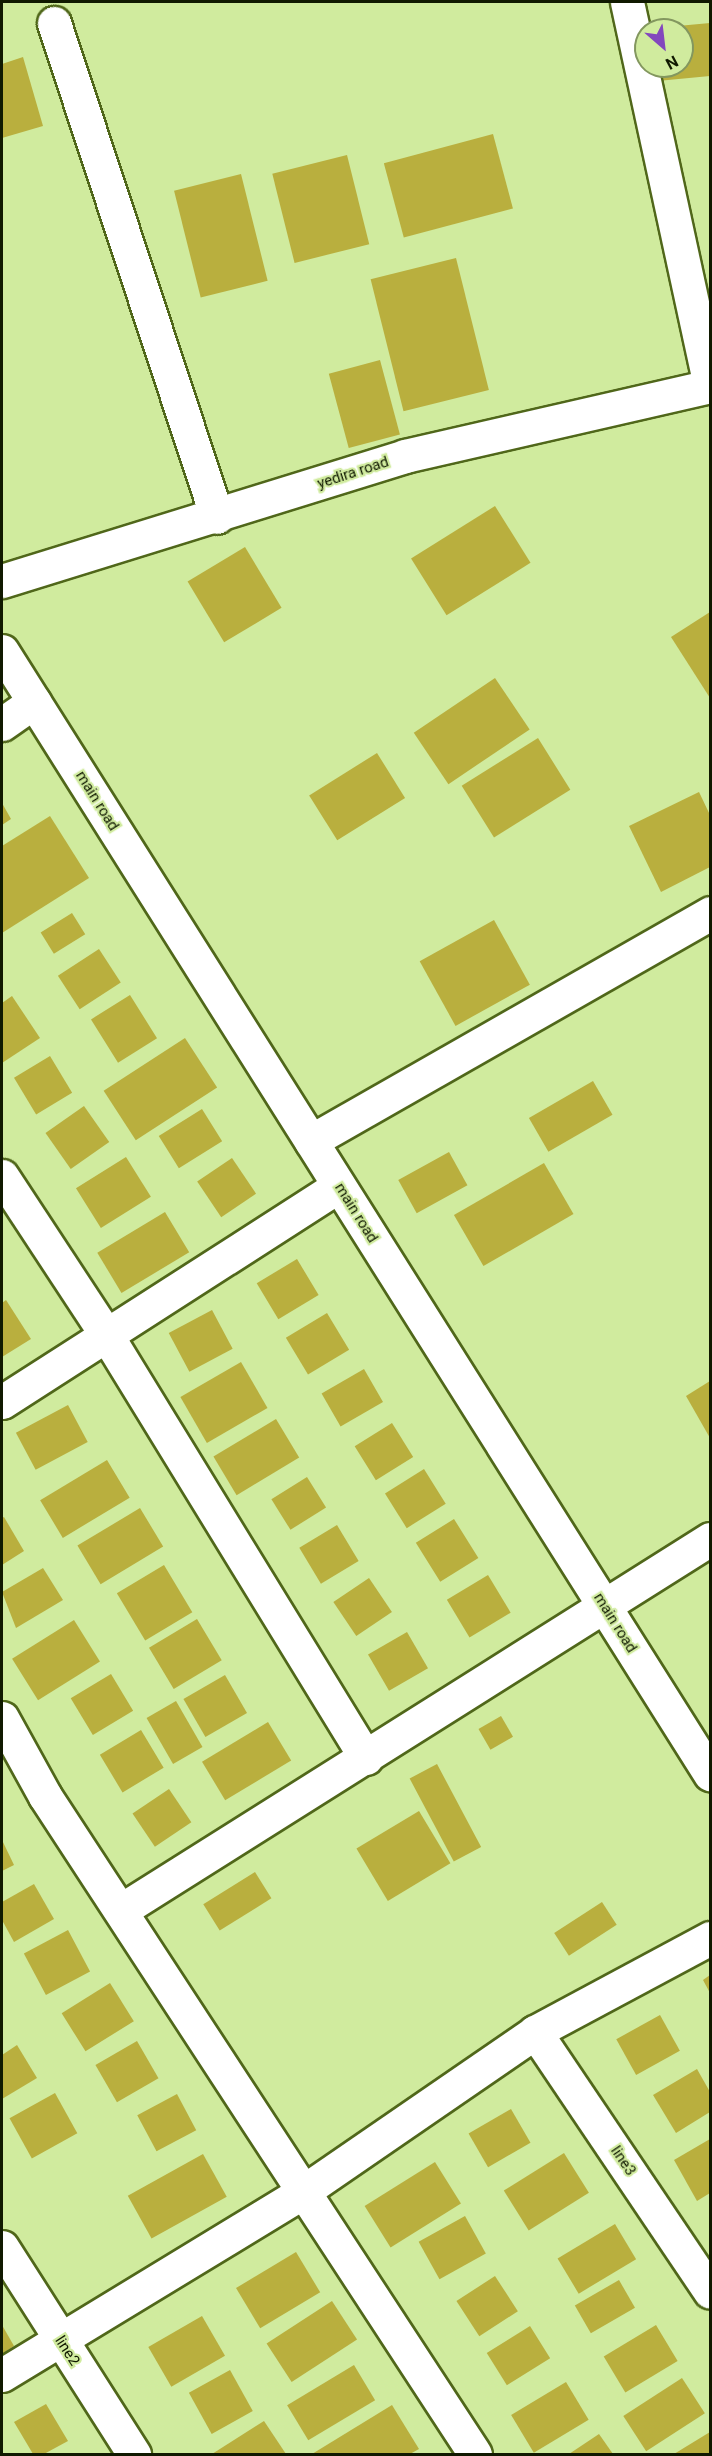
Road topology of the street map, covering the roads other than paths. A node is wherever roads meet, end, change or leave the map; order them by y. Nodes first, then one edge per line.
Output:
1 (627, 2) edge
2 (54, 23) dead end
3 (710, 386) edge
4 (217, 517) junction
5 (2, 581) edge
6 (2, 651) edge
7 (34, 702) junction
8 (2, 724) edge
9 (711, 913) edge
10 (311, 1141) junction
11 (2, 1176) edge
12 (339, 1186) junction
13 (104, 1331) junction
14 (2, 1402) edge
15 (711, 1539) edge
16 (605, 1607) junction
17 (2, 1718) edge
18 (366, 1758) junction
19 (711, 1774) edge
20 (123, 1909) junction
21 (711, 1938) edge
22 (535, 2032) junction
23 (301, 2193) junction
24 (2, 2247) edge
25 (711, 2291) edge
26 (59, 2338) junction
27 (2, 2375) edge
28 (134, 2454) edge
29 (475, 2454) edge

1 - 3 street
2 - 4 street
3 - 4 street, yedira road
4 - 5 street, yedira road
6 - 7 street, main road
7 - 8 street
7 - 10 street, main road
9 - 10 street
10 - 12 street, main road
11 - 13 street
12 - 13 street
12 - 16 street, main road
13 - 14 street
13 - 18 street
15 - 16 street
16 - 18 street
16 - 19 street, main road
17 - 20 street
18 - 20 street
20 - 23 street
21 - 22 street
22 - 23 street
22 - 25 street, line3
23 - 26 street
23 - 29 street
24 - 26 street, line2
26 - 27 street
26 - 28 street, line2

